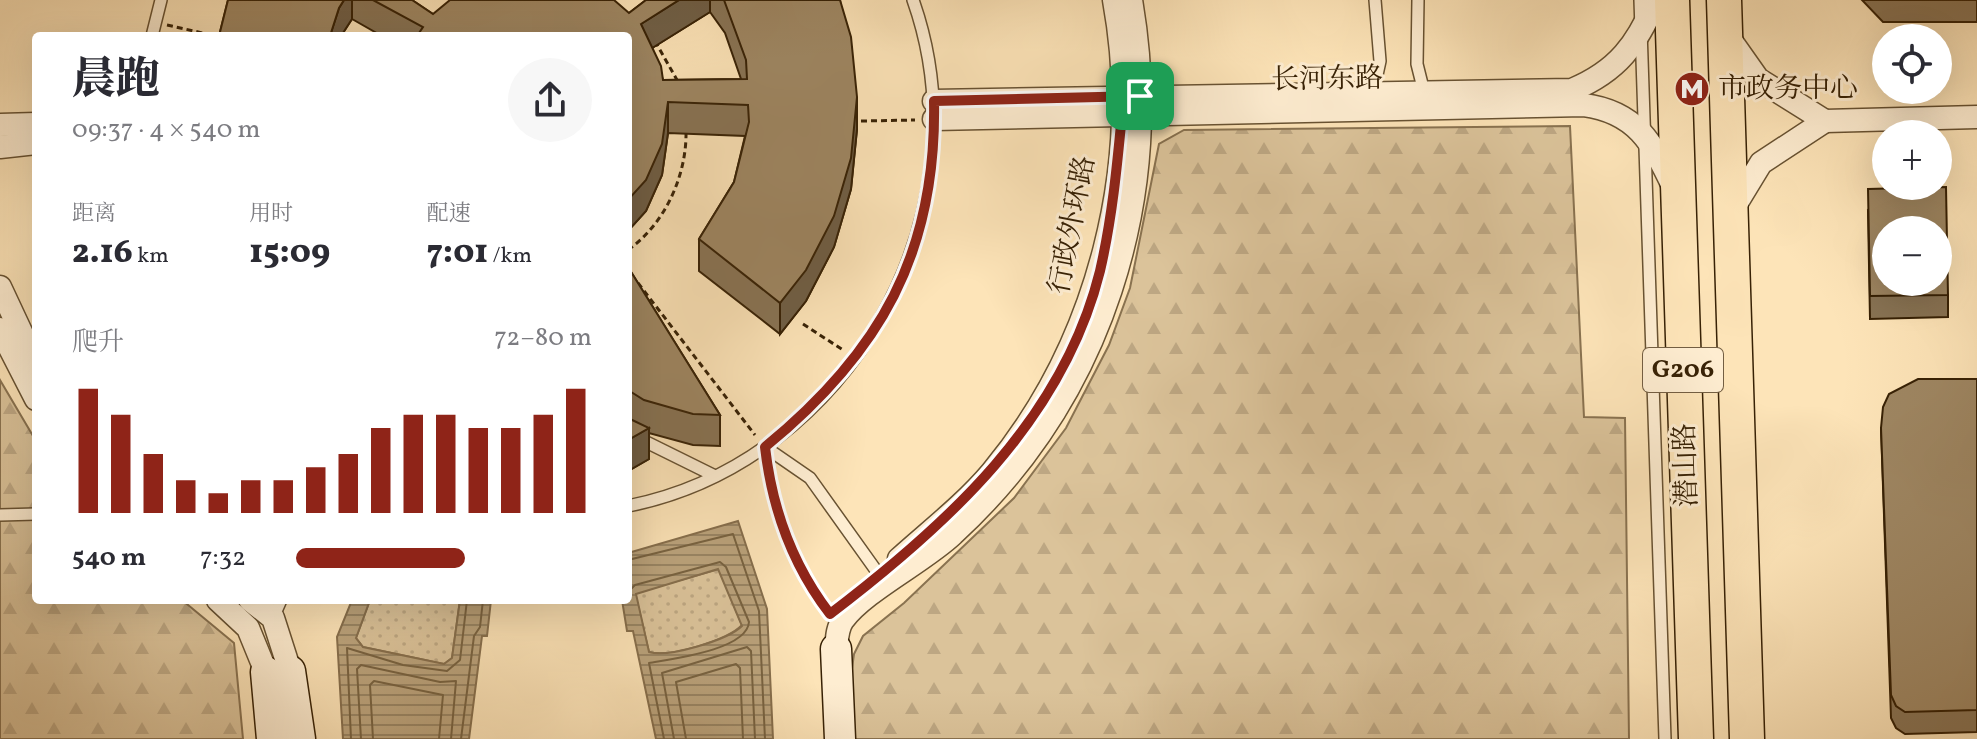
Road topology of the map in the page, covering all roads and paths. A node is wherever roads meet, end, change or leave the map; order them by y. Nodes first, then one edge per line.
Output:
1 (161, 0) edge
2 (913, 0) edge
3 (1114, 0) edge
4 (1131, 0) edge
5 (1375, 0) edge
6 (1418, 0) edge
7 (1640, 0) edge
8 (1656, 0) edge
9 (1672, 0) edge
10 (1725, 16) edge
11 (156, 22) junction
12 (153, 32) edge
13 (199, 32) edge
14 (651, 35) edge
15 (1641, 35) junction
16 (679, 86) edge
17 (1424, 92) junction
18 (1373, 93) junction
19 (1131, 105) junction
20 (934, 110) junction
21 (1977, 117) edge
22 (861, 121) dead end
23 (1825, 121) junction
24 (32, 124) edge
25 (0, 125) edge
26 (686, 129) dead end
27 (1644, 138) junction
28 (32, 143) edge
29 (0, 147) edge
30 (1677, 194) junction
31 (1733, 209) junction
32 (632, 246) edge
33 (638, 283) edge
34 (0, 287) edge
35 (803, 324) dead end
36 (0, 329) edge
37 (32, 355) edge
38 (856, 359) junction
39 (32, 391) edge
40 (632, 435) edge
41 (765, 447) junction
42 (715, 476) junction
43 (632, 505) edge
44 (32, 514) edge
45 (0, 515) edge
46 (880, 576) junction
47 (222, 604) edge
48 (277, 609) edge
49 (830, 614) junction
50 (828, 649) junction
51 (278, 672) junction
52 (1749, 732) edge
53 (272, 739) edge
54 (300, 739) edge
55 (822, 739) edge
56 (840, 739) edge
57 (1665, 739) edge
58 (1696, 739) edge

1 - 11 lane
2 - 20 lane
3 - 19 street, 行政外环路
4 - 19 street, 行政外环路
5 - 18 lane
6 - 17 lane
7 - 15 lane
8 - 15 street, 长河东路
9 - 30 main road, 潜山路 / G206
10 - 23 street
10 - 31 main road, 潜山路 / G206
11 - 12 lane
11 - 13 path
14 - 16 path
15 - 17 street, 长河东路
15 - 27 lane
17 - 18 street, 长河东路
18 - 19 street, 长河东路
19 - 20 street, 长河东路
19 - 27 street, 长河东路
19 - 46 street, 行政外环路
19 - 50 street, 行政外环路
20 - 22 path
20 - 38 lane
21 - 23 street
23 - 31 street
24 - 25 street
26 - 32 path
27 - 30 street, 长河东路
27 - 57 lane
28 - 29 street
30 - 58 main road, 潜山路 / G206
31 - 52 main road, 潜山路 / G206
33 - 41 path
34 - 37 street
35 - 38 path
36 - 39 street
38 - 41 lane
40 - 42 lane
41 - 42 lane
41 - 46 lane
41 - 49 lane
42 - 43 lane
44 - 45 lane
46 - 49 street, 行政外环路
47 - 51 street
48 - 51 street
49 - 50 street
50 - 55 street
50 - 56 street
51 - 53 street
51 - 54 street

